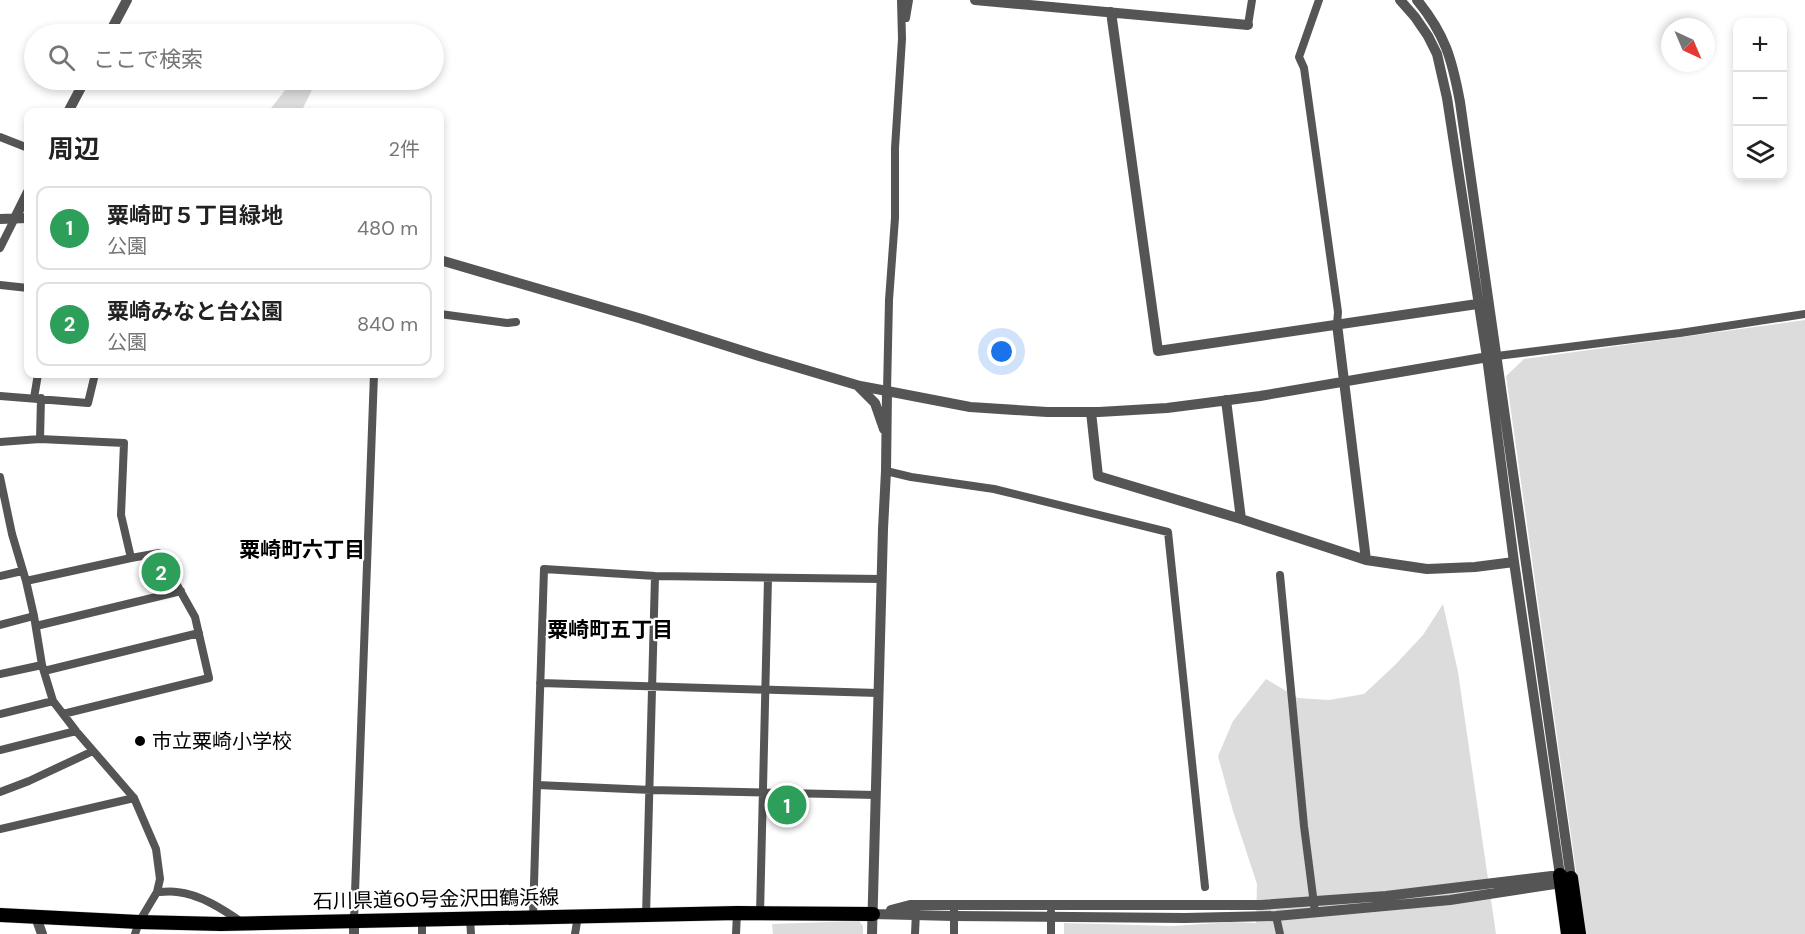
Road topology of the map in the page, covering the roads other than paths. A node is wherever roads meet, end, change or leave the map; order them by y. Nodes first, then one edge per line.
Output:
1 (127, 0) edge
2 (901, 0) edge
3 (909, 0) edge
4 (975, 0) edge
5 (1252, 0) edge
6 (1319, 0) edge
7 (1400, 0) edge
8 (1416, 0) edge
9 (1111, 12) junction
10 (114, 24) edge
11 (1248, 25) joint
12 (902, 39) junction
13 (80, 90) edge
14 (70, 108) edge
15 (0, 137) edge
16 (24, 146) edge
17 (24, 200) edge
18 (15, 218) junction
19 (24, 218) edge
20 (0, 219) edge
21 (0, 248) edge
22 (444, 261) edge
23 (0, 285) edge
24 (24, 288) edge
25 (1483, 303) junction
26 (444, 314) edge
27 (1805, 314) edge
28 (516, 321) dead end
29 (1337, 324) junction
30 (1492, 357) junction
31 (38, 378) edge
32 (95, 378) edge
33 (374, 378) edge
34 (1345, 382) junction
35 (856, 384) junction
36 (887, 391) junction
37 (0, 396) edge
38 (38, 398) junction
39 (1226, 400) junction
40 (1090, 412) junction
41 (886, 435) junction
42 (40, 439) junction
43 (0, 442) edge
44 (886, 471) junction
45 (0, 477) edge
46 (1241, 519) junction
47 (131, 558) junction
48 (1366, 560) junction
49 (1514, 562) junction
50 (22, 571) junction
51 (1280, 575) dead end
52 (0, 576) edge
53 (655, 576) junction
54 (768, 578) junction
55 (882, 579) junction
56 (26, 581) junction
57 (181, 591) junction
58 (34, 616) junction
59 (0, 625) edge
60 (36, 626) junction
61 (199, 633) junction
62 (43, 668) junction
63 (0, 674) edge
64 (540, 683) junction
65 (653, 686) junction
66 (765, 689) junction
67 (878, 693) junction
68 (53, 700) junction
69 (0, 714) edge
70 (63, 714) junction
71 (76, 731) junction
72 (0, 750) edge
73 (93, 751) junction
74 (537, 785) junction
75 (651, 790) junction
76 (0, 792) edge
77 (763, 792) junction
78 (876, 795) junction
79 (134, 798) junction
80 (0, 829) edge
81 (1564, 879) junction
82 (1205, 887) dead end
83 (158, 892) junction
84 (1314, 907) junction
85 (916, 910) junction
86 (954, 911) junction
87 (1051, 911) junction
88 (737, 913) junction
89 (760, 914) junction
90 (873, 914) junction
91 (0, 915) edge
92 (578, 916) junction
93 (646, 916) junction
94 (1276, 916) junction
95 (36, 917) junction
96 (533, 917) junction
97 (470, 918) junction
98 (422, 919) junction
99 (244, 923) junction
100 (354, 927) edge
101 (137, 928) edge
102 (299, 928) edge
103 (42, 934) edge
104 (422, 934) edge
105 (471, 934) edge
106 (575, 934) edge
107 (736, 934) edge
108 (872, 934) edge
109 (915, 934) edge
110 (954, 934) edge
111 (1051, 934) edge
112 (1280, 934) edge
113 (1568, 934) edge
114 (1579, 934) edge

1 - 10 street
2 - 12 street
3 - 12 street
4 - 9 street
5 - 11 street
6 - 29 street
7 - 25 street
8 - 25 street
9 - 11 street
9 - 29 street
12 - 36 street
13 - 14 street
15 - 16 street
17 - 18 street
18 - 19 street
18 - 20 street
18 - 21 street
22 - 35 street
23 - 24 street
25 - 29 street
25 - 30 street
26 - 28 street
27 - 30 street
29 - 34 street
30 - 34 street
30 - 49 street
30 - 81 street
31 - 38 street
32 - 38 street
33 - 100 street
34 - 39 street
34 - 48 street
35 - 36 street
35 - 41 street
36 - 40 street
36 - 41 street
37 - 38 street
38 - 42 street
39 - 40 street
39 - 46 street
40 - 46 street
41 - 44 street
42 - 43 street
42 - 47 street
44 - 55 street
44 - 82 street
45 - 50 street
46 - 48 street
47 - 56 street
47 - 57 street
48 - 49 street
49 - 81 street
50 - 52 street
50 - 56 street
51 - 84 street
53 - 54 street
53 - 64 street
53 - 65 street
54 - 55 street
54 - 66 street
55 - 67 street
56 - 58 street
57 - 60 street
57 - 61 street
58 - 59 street
58 - 60 street
60 - 62 street
61 - 62 street
61 - 70 street
62 - 63 street
62 - 68 street
64 - 65 street
64 - 74 street
65 - 66 street
65 - 75 street
66 - 67 street
66 - 77 street
67 - 78 street
68 - 69 street
68 - 70 street
70 - 71 street
71 - 72 street
71 - 73 street
73 - 76 street
73 - 79 street
74 - 75 street
74 - 96 street
75 - 77 street
75 - 93 street
77 - 78 street
77 - 89 street
78 - 90 street
79 - 80 street
79 - 83 street
81 - 84 street
81 - 113 main road
81 - 114 main road
83 - 99 street
83 - 101 street
84 - 87 street
84 - 94 street
85 - 86 street
85 - 90 street
85 - 109 street
86 - 87 street
86 - 110 street
87 - 94 street
87 - 111 street
88 - 89 main road, 石川県道60号金沢田鶴浜線
88 - 93 main road, 石川県道60号金沢田鶴浜線
88 - 107 street
89 - 90 main road, 石川県道60号金沢田鶴浜線
90 - 108 street
91 - 95 main road, 石川県道60号金沢田鶴浜線
92 - 93 main road, 石川県道60号金沢田鶴浜線
92 - 96 main road, 石川県道60号金沢田鶴浜線
92 - 106 street
94 - 112 street
95 - 101 main road, 石川県道60号金沢田鶴浜線
95 - 103 street
96 - 97 main road, 石川県道60号金沢田鶴浜線
97 - 98 main road, 石川県道60号金沢田鶴浜線
97 - 105 street
98 - 100 main road, 石川県道60号金沢田鶴浜線
98 - 104 street
99 - 101 main road, 石川県道60号金沢田鶴浜線
99 - 102 main road, 石川県道60号金沢田鶴浜線
100 - 102 main road, 石川県道60号金沢田鶴浜線

